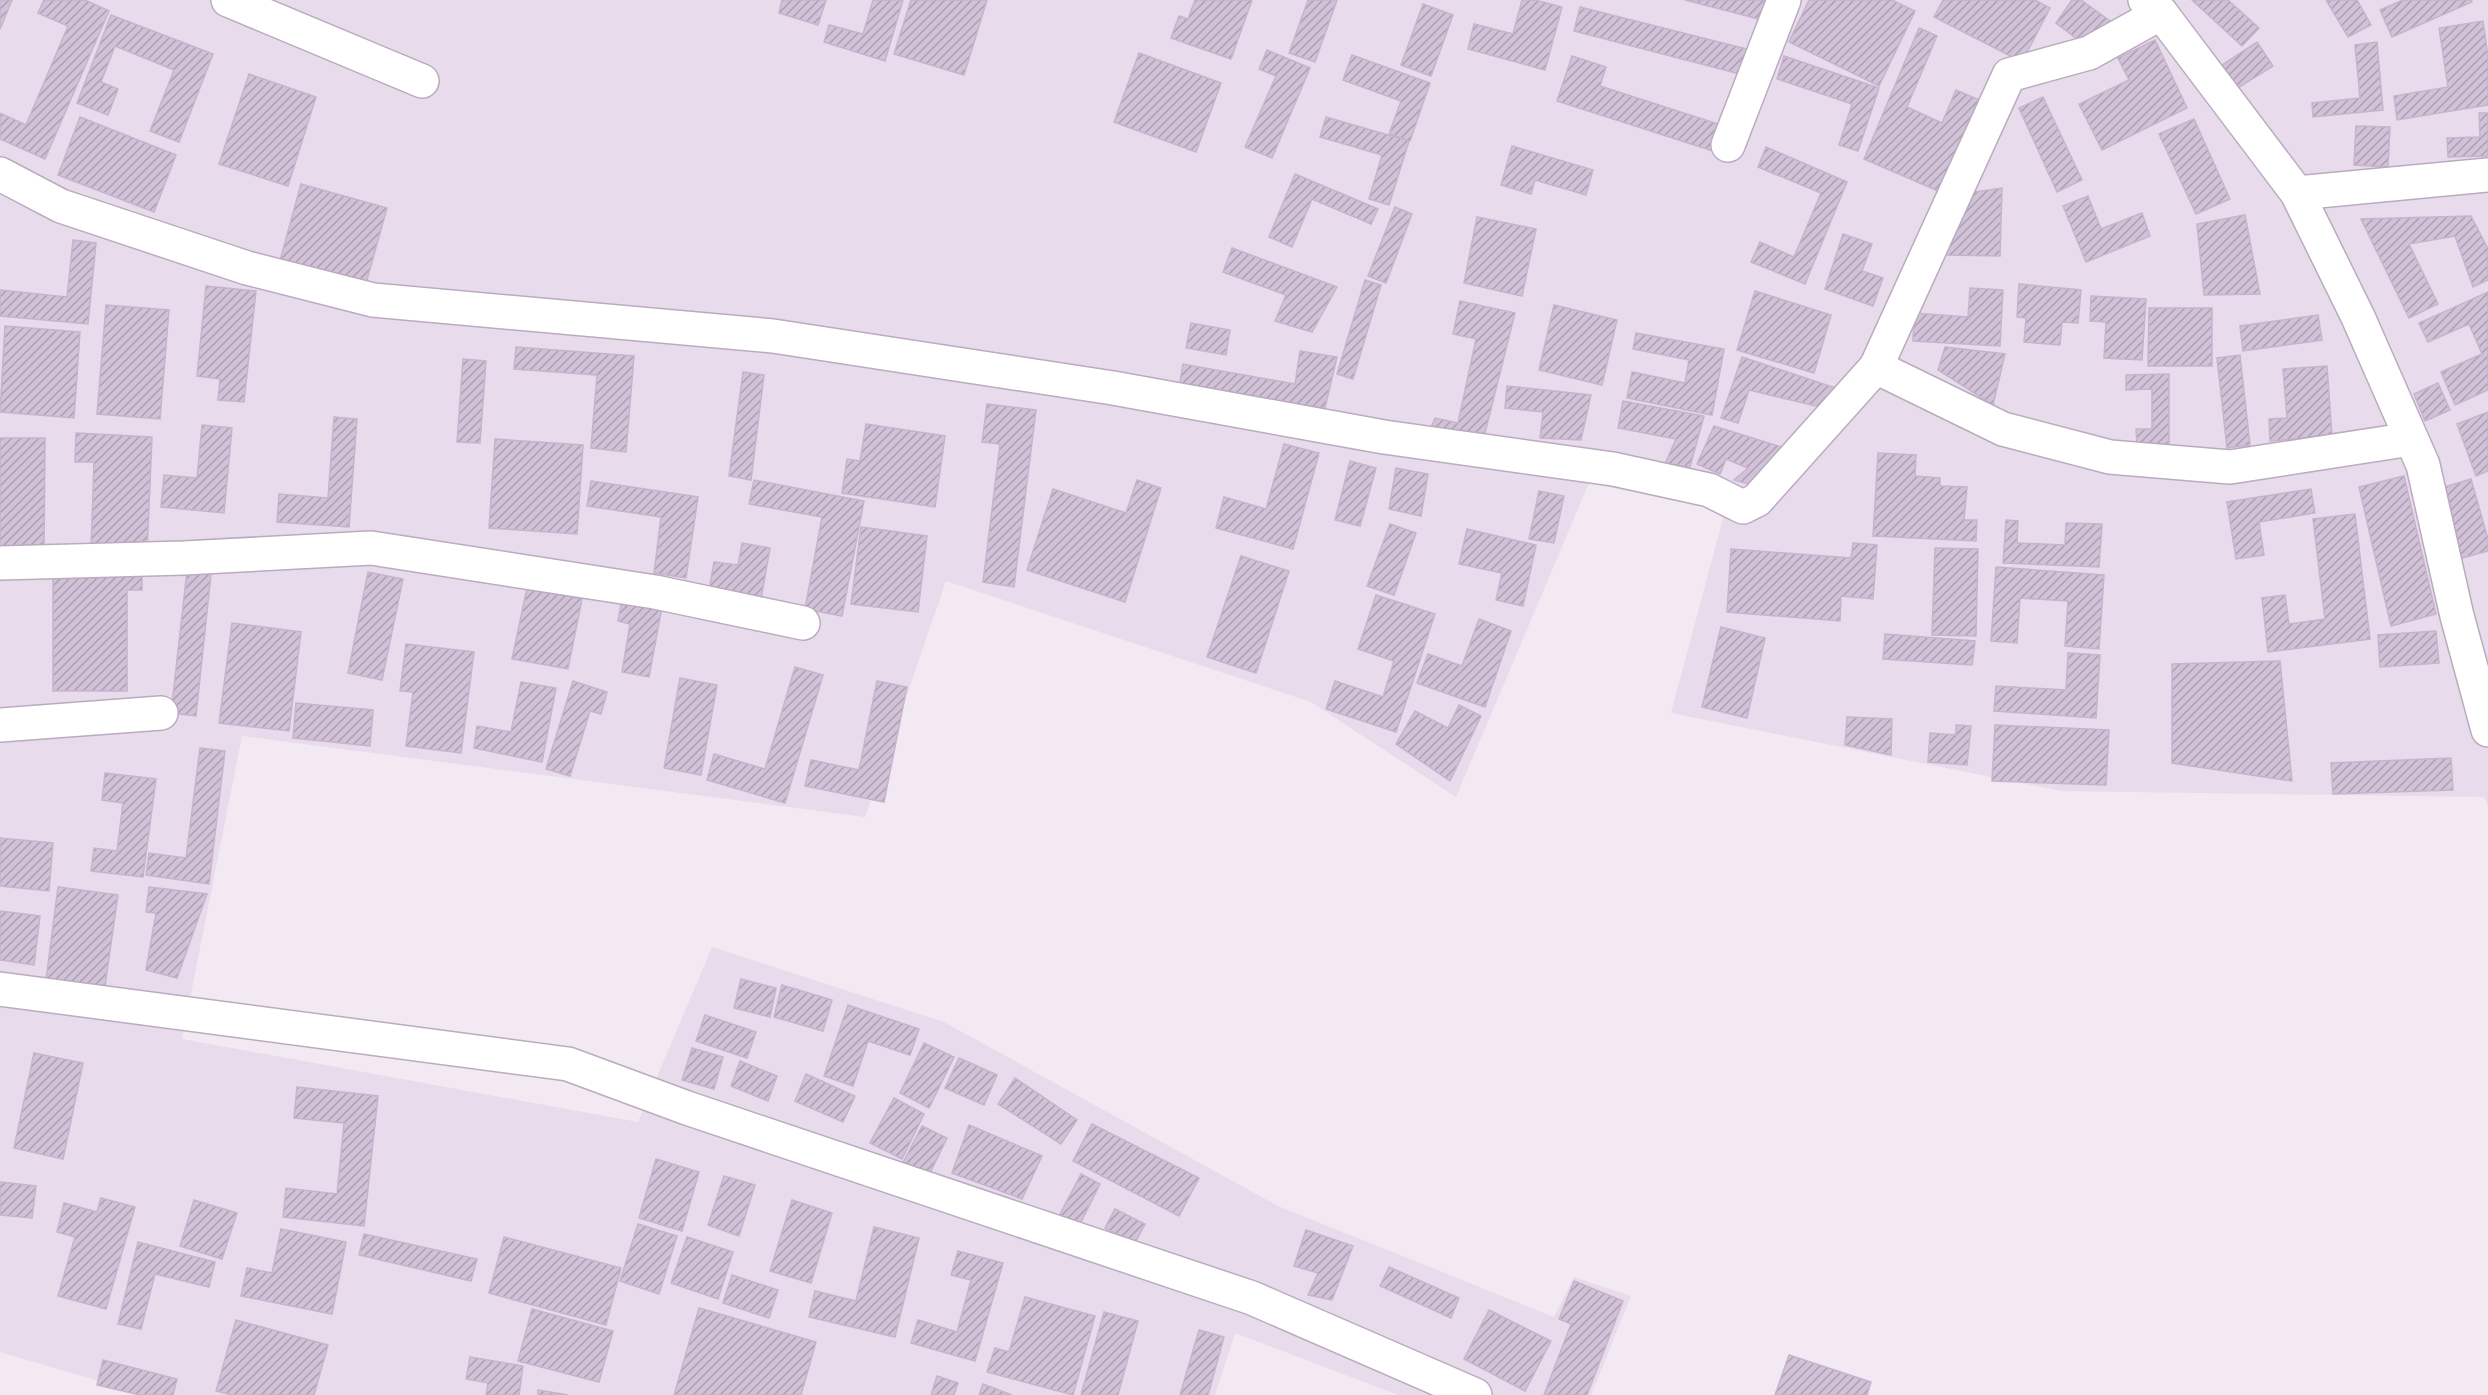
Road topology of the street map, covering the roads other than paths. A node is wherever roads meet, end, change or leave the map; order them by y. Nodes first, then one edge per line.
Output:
1 (228, 0) edge
2 (1784, 0) edge
3 (2153, 7) edge
4 (422, 81) dead end
5 (1728, 146) dead end
6 (0, 174) edge
7 (2488, 175) edge
8 (2296, 193) junction
9 (1876, 367) junction
10 (2410, 439) junction
11 (0, 563) edge
12 (804, 623) dead end
13 (161, 713) dead end
14 (0, 725) edge
15 (2488, 730) edge
16 (1, 996) edge
17 (1475, 1395) edge

1 - 4 street
2 - 5 street
3 - 8 street
3 - 9 street
6 - 9 street
7 - 8 street
8 - 10 street
9 - 10 street
10 - 15 street
11 - 12 street
13 - 14 street
16 - 17 street

